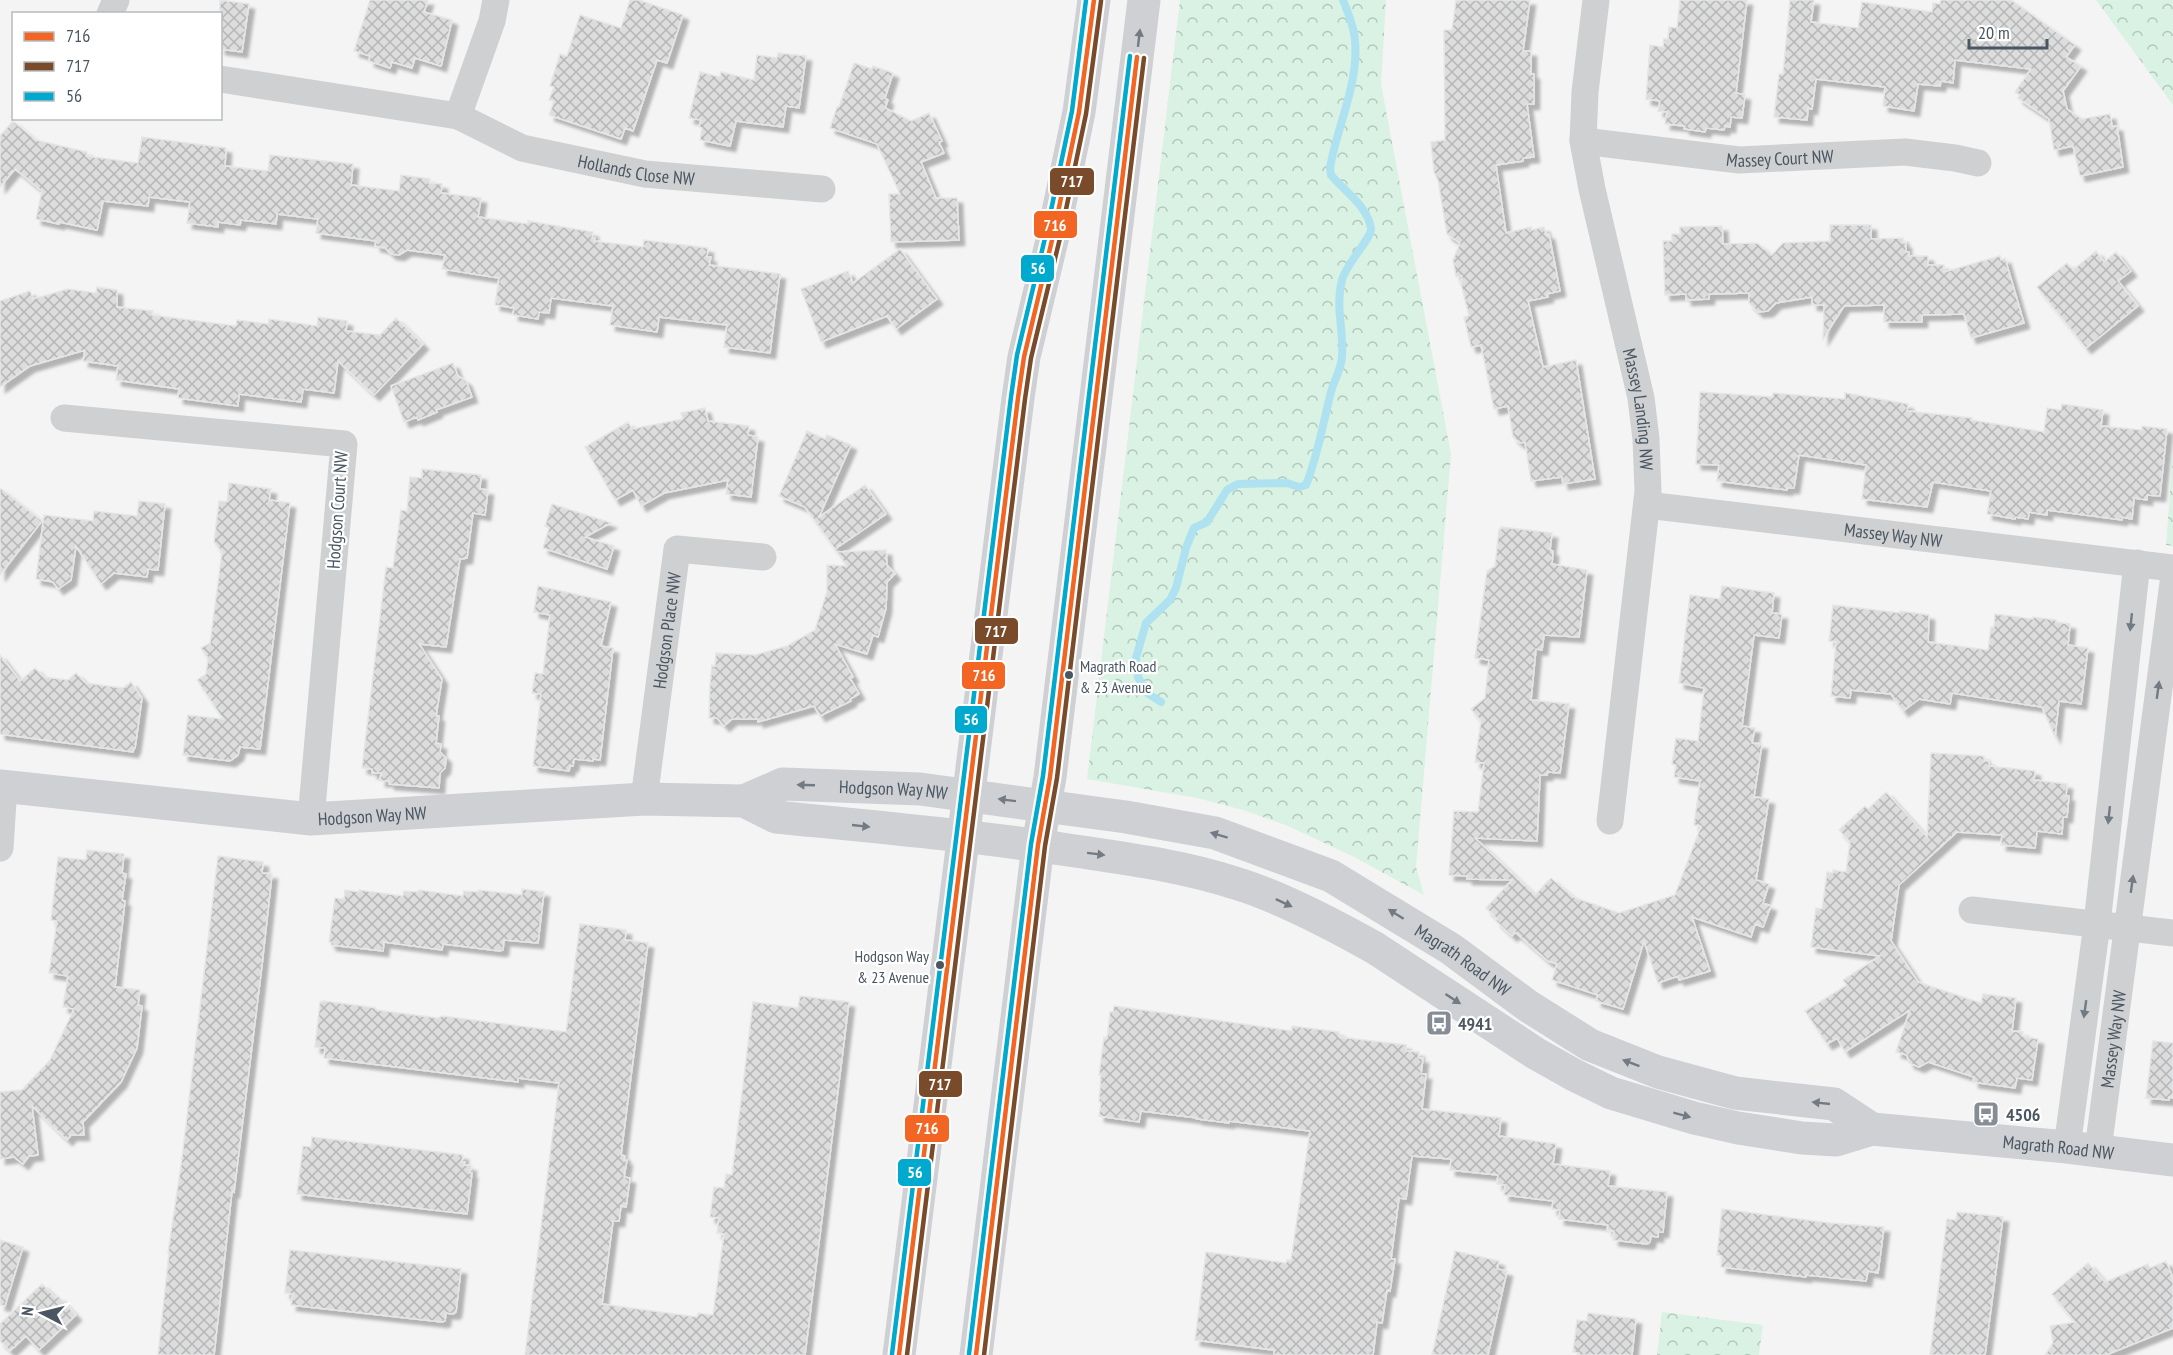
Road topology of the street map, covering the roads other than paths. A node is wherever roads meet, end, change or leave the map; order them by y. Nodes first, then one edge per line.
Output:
1 (496, 0) edge
2 (1094, 0) edge
3 (1144, 0) edge
4 (1596, 0) edge
5 (222, 79) edge
6 (458, 116) junction
7 (1583, 141) junction
8 (1978, 163) dead end
9 (822, 189) dead end
10 (64, 418) dead end
11 (1647, 505) junction
12 (763, 556) dead end
13 (2137, 563) junction
14 (2173, 568) edge
15 (2173, 583) edge
16 (2, 786) edge
17 (969, 795) junction
18 (644, 800) junction
19 (744, 801) junction
20 (1044, 805) junction
21 (311, 819) junction
22 (1610, 821) dead end
23 (964, 837) junction
24 (1038, 845) junction
25 (0, 848) edge
26 (1972, 910) dead end
27 (2097, 924) junction
28 (2127, 927) junction
29 (2173, 933) edge
30 (1872, 1129) junction
31 (2082, 1148) junction
32 (2173, 1160) edge
33 (899, 1355) edge
34 (976, 1355) edge

1 - 6 street
2 - 17 street
20 -> 3 street
4 - 7 street, Massey Landing NW
5 - 6 street, Hollands Close NW
6 - 9 street, Hollands Close NW
7 - 8 street, Massey Court NW
7 - 11 street, Massey Landing NW
10 - 21 street, Hodgson Court NW
11 - 13 street, Massey Way NW
11 - 22 street, Massey Landing NW
12 - 18 street, Hodgson Place NW
13 - 14 street, Massey Way NW
13 -> 27 street, Massey Way NW
28 -> 15 street, Massey Way NW
16 - 21 street, Hodgson Way NW
16 - 25 street
17 -> 19 street, Hodgson Way NW
20 -> 17 street, Hodgson Way NW
17 - 23 street
18 - 19 street, Hodgson Way NW
18 - 21 street, Hodgson Way NW
19 -> 23 street, Hodgson Way NW
20 - 24 street
30 -> 20 street, Magrath Road NW
23 - 24 street, Hodgson Way NW
23 - 33 street
24 -> 30 street, Magrath Road NW
24 - 34 street
26 - 27 street
27 - 28 street
27 -> 31 street, Massey Way NW
28 - 29 street
28 - 31 street, Massey Way NW
30 - 31 street, Magrath Road NW
31 - 32 street, Magrath Road NW

